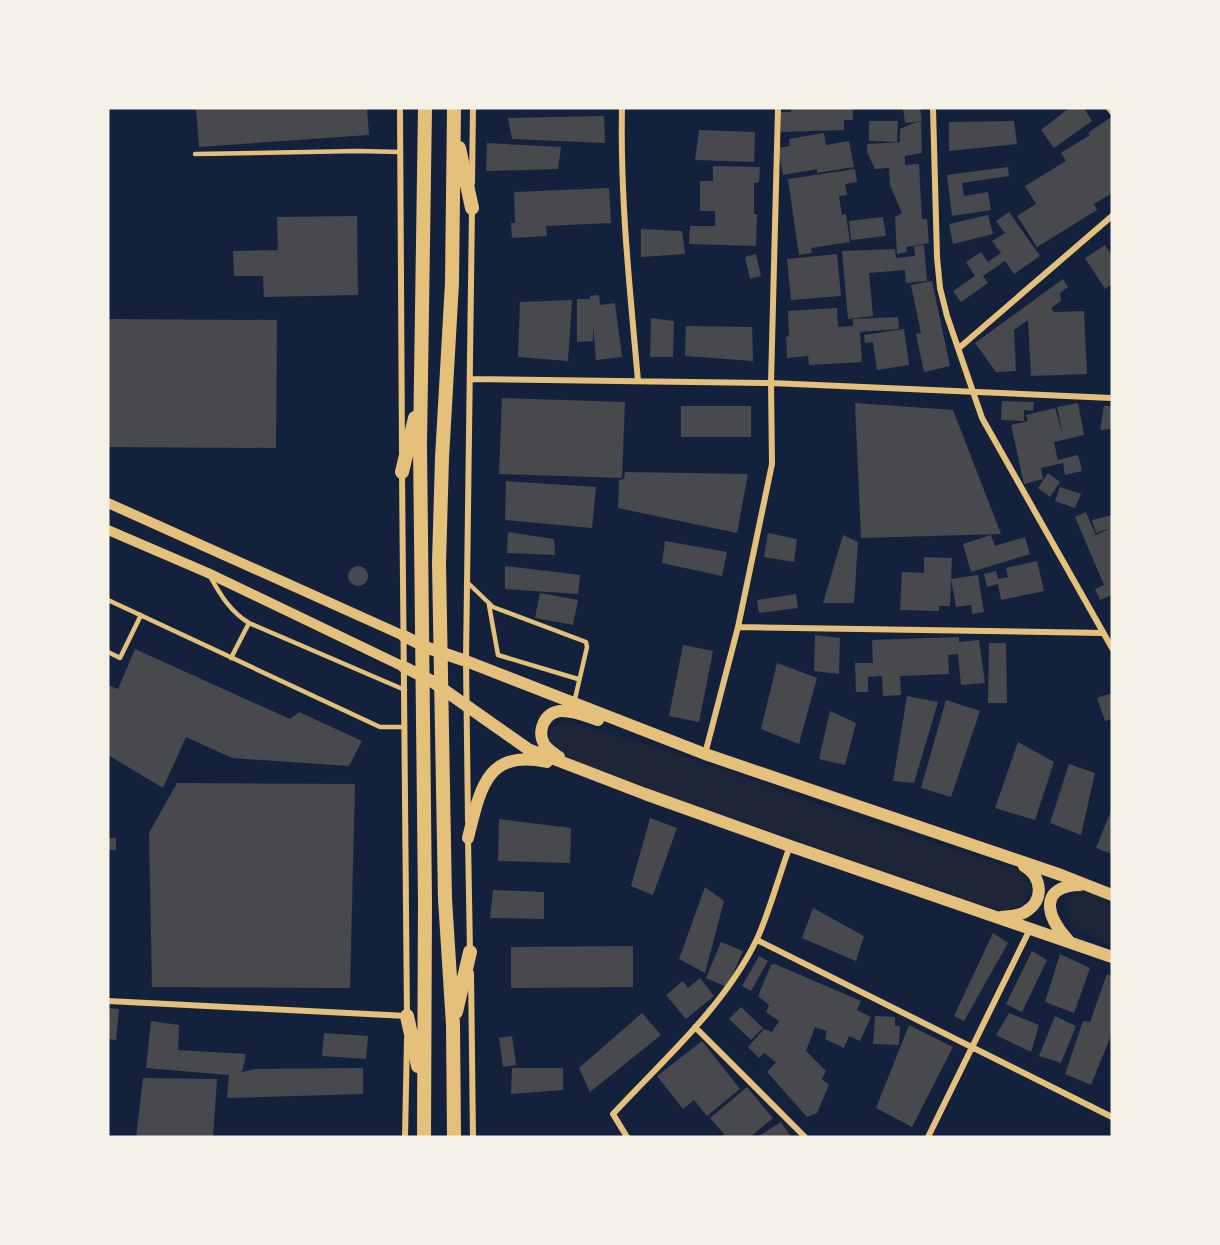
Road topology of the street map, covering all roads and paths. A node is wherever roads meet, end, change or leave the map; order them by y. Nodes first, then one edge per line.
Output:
1 (400, 108) edge
2 (425, 108) edge
3 (472, 108) edge
4 (622, 108) edge
5 (778, 108) edge
6 (933, 108) edge
7 (454, 114) edge
8 (400, 152) junction
9 (195, 154) dead end
10 (472, 208) junction
11 (1112, 216) edge
12 (958, 348) junction
13 (470, 379) junction
14 (638, 381) junction
15 (771, 383) junction
16 (421, 390) junction
17 (973, 393) junction
18 (1112, 398) edge
19 (402, 472) junction
20 (108, 503) edge
21 (108, 530) edge
22 (208, 573) junction
23 (467, 582) junction
24 (108, 600) edge
25 (489, 604) junction
26 (141, 615) junction
27 (249, 623) junction
28 (738, 627) junction
29 (1103, 633) junction
30 (404, 636) junction
31 (1112, 648) edge
32 (108, 652) edge
33 (231, 658) junction
34 (466, 661) junction
35 (404, 667) junction
36 (578, 679) junction
37 (405, 690) junction
38 (574, 703) junction
39 (466, 706) junction
40 (405, 727) junction
41 (705, 754) junction
42 (583, 770) junction
43 (468, 838) junction
44 (790, 846) junction
45 (1017, 861) junction
46 (1088, 885) junction
47 (1112, 895) edge
48 (1000, 917) junction
49 (1030, 928) junction
50 (757, 940) junction
51 (1069, 940) junction
52 (470, 952) junction
53 (1112, 957) edge
54 (108, 1001) edge
55 (407, 1016) junction
56 (453, 1025) junction
57 (695, 1027) junction
58 (972, 1045) junction
59 (424, 1093) junction
60 (1112, 1117) edge
61 (405, 1137) edge
62 (424, 1137) edge
63 (454, 1137) edge
64 (473, 1137) edge
65 (627, 1137) edge
66 (805, 1137) edge
67 (928, 1137) edge

1 - 8 street
2 - 16 highway
3 - 10 street
4 - 14 street
5 - 15 street
6 - 12 street
7 - 10 highway
7 - 56 highway
8 - 9 lane
8 - 19 street
10 - 13 street
11 - 12 street
12 - 17 street
13 - 14 street
13 - 23 street
14 - 15 street
15 - 17 street
15 - 28 street
16 - 19 highway
16 - 59 highway
17 - 18 street
17 - 29 street
19 - 30 street
20 - 30 street
21 - 22 street
22 - 27 lane
22 - 35 street
23 - 25 lane
23 - 34 street
24 - 26 lane
25 - 36 lane
25 - 36 lane
26 - 32 lane
26 - 33 lane
27 - 33 lane
27 - 37 lane
28 - 29 street
28 - 41 street
29 - 31 street
30 - 34 main road
30 - 35 street
33 - 40 lane
34 - 38 main road
34 - 39 street
35 - 37 street
35 - 39 main road
36 - 38 lane
37 - 40 street
38 - 41 main road
39 - 42 main road
39 - 43 street
40 - 55 street
41 - 42 main road
41 - 45 main road
42 - 43 main road
42 - 44 main road
43 - 52 street
44 - 48 main road
44 - 50 street
45 - 46 main road
45 - 48 main road
46 - 47 main road
46 - 51 main road
48 - 49 main road
49 - 51 main road
49 - 58 street
50 - 57 street
50 - 58 street
51 - 53 main road
52 - 56 highway
52 - 64 street
54 - 55 street
55 - 59 highway
55 - 61 street
56 - 63 highway
57 - 65 street
57 - 66 street
58 - 60 street
58 - 67 street
59 - 62 highway

